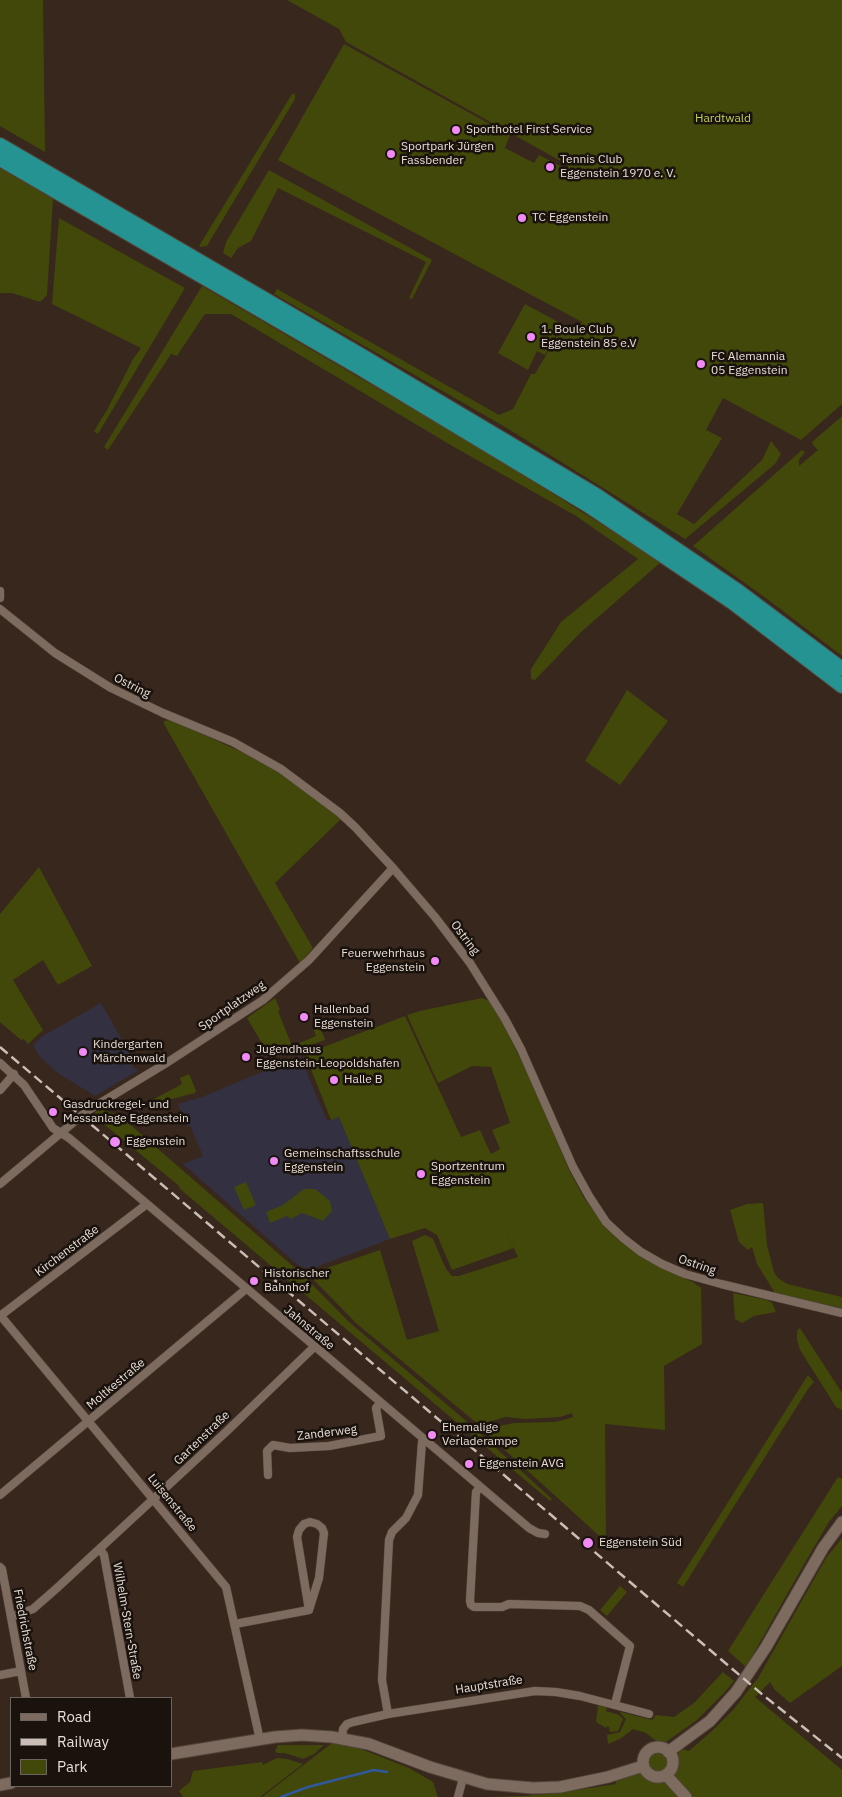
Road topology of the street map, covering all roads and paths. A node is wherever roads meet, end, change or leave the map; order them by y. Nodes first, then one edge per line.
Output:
1 (0, 145) edge
2 (0, 159) edge
3 (0, 591) edge
4 (0, 598) edge
5 (0, 609) edge
6 (842, 669) edge
7 (842, 686) edge
8 (394, 868) junction
9 (0, 1063) edge
10 (14, 1074) junction
11 (0, 1090) edge
12 (60, 1134) junction
13 (0, 1184) edge
14 (146, 1203) junction
15 (246, 1289) junction
16 (842, 1313) edge
17 (0, 1315) edge
18 (314, 1347) junction
19 (380, 1402) junction
20 (89, 1421) junction
21 (423, 1440) junction
22 (268, 1475) dead end
23 (480, 1487) junction
24 (0, 1495) edge
25 (154, 1498) junction
26 (842, 1523) edge
27 (545, 1534) dead end
28 (100, 1549) junction
29 (0, 1567) edge
30 (309, 1610) junction
31 (11, 1617) junction
32 (234, 1624) junction
33 (21, 1671) junction
34 (0, 1675) edge
35 (26, 1697) edge
36 (130, 1697) edge
37 (615, 1704) junction
38 (388, 1714) junction
39 (649, 1714) dead end
40 (342, 1738) junction
41 (260, 1740) junction
42 (668, 1752) junction
43 (172, 1754) edge
44 (643, 1766) junction
45 (666, 1775) junction
46 (463, 1778) junction
47 (458, 1797) edge
48 (686, 1797) edge

1 - 6 highway
2 - 7 highway
3 - 4 street
5 - 8 street, Ostring
8 - 12 street, Sportplatzweg
8 - 16 street, Ostring
9 - 10 street, Jahnstraße
10 - 11 street
10 - 12 street, Jahnstraße
12 - 13 street, Sportplatzweg
12 - 14 street, Jahnstraße
14 - 15 street, Jahnstraße
14 - 17 street, Kirchenstraße
15 - 18 street, Jahnstraße
15 - 20 street, Moltkestraße
17 - 20 street, Luisenstraße
18 - 19 street, Jahnstraße
18 - 25 street, Gartenstraße
19 - 21 street, Jahnstraße
19 - 22 street, Zanderweg
20 - 24 street, Moltkestraße
20 - 25 street, Luisenstraße
21 - 23 street, Jahnstraße
21 - 38 street
23 - 27 street, Jahnstraße
23 - 37 street
25 - 28 street, Gartenstraße
25 - 32 street, Luisenstraße
26 - 42 street
28 - 31 street, Gartenstraße
28 - 36 street, Wilhelm-Stern-Straße
29 - 31 street, Friedrichstraße
30 - 30 street
30 - 32 street
31 - 33 street, Friedrichstraße
32 - 41 street, Luisenstraße
33 - 34 street
33 - 35 street, Friedrichstraße
37 - 38 street, Hauptstraße
37 - 39 street, Hauptstraße
38 - 40 street, Hauptstraße
40 - 41 street
40 - 46 street
41 - 43 street
42 - 44 street
42 - 45 street
44 - 45 street
44 - 46 street
45 - 48 street
46 - 47 street

